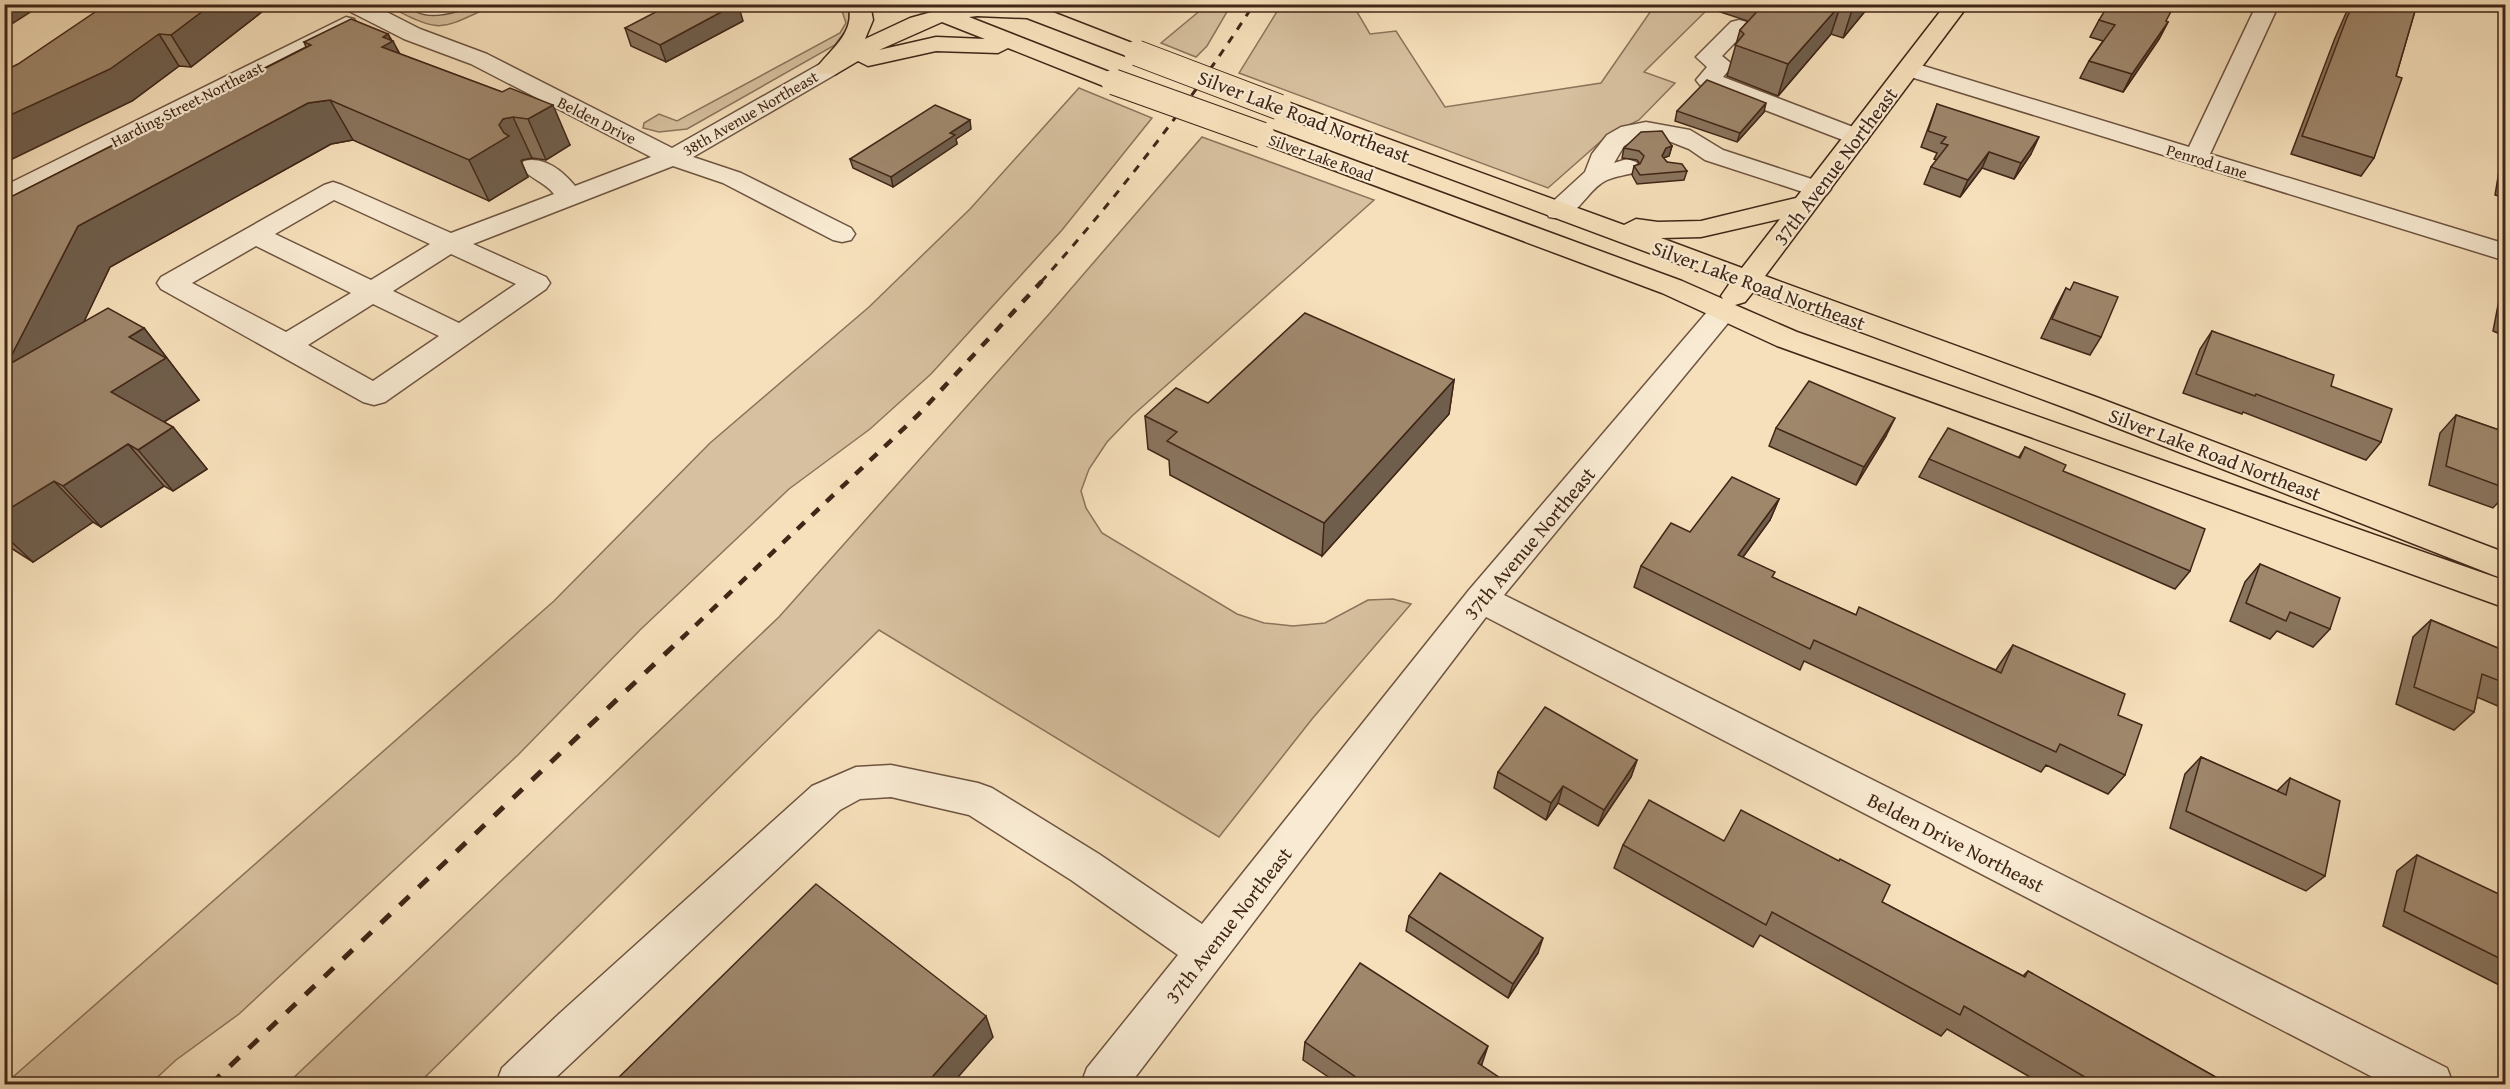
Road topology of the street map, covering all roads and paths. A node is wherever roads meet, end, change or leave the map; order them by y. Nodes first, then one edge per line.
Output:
1 (420, 4) edge
2 (457, 4) edge
3 (859, 4) edge
4 (919, 4) edge
5 (1958, 4) edge
6 (2268, 4) edge
7 (362, 8) edge
8 (1023, 8) edge
9 (946, 15) junction
10 (1739, 27) edge
11 (1026, 48) junction
12 (828, 69) junction
13 (1909, 69) junction
14 (1857, 137) junction
15 (1714, 155) junction
16 (672, 158) junction
17 (2196, 158) junction
18 (1684, 162) edge
19 (533, 166) dead end
20 (1628, 167) dead end
21 (1597, 175) junction
22 (4, 196) edge
23 (1813, 196) junction
24 (569, 197) junction
25 (1558, 211) junction
26 (842, 234) dead end
27 (255, 235) junction
28 (450, 243) junction
29 (2505, 253) edge
30 (1747, 281) junction
31 (372, 292) junction
32 (1723, 311) junction
33 (460, 335) junction
34 (287, 345) junction
35 (2505, 567) edge
36 (2505, 595) edge
37 (1481, 599) junction
38 (1207, 951) junction
39 (518, 1084) edge
40 (1103, 1084) edge
41 (2431, 1084) edge

1 - 2 street
3 - 12 main road
4 - 9 main road, Silver Lake Road
5 - 13 main road, 37th Avenue Northeast
6 - 17 street
7 - 16 street, Belden Drive
7 - 22 street, Harding Street Northeast
8 - 9 main road, Silver Lake Road Northeast
8 - 25 main road, Silver Lake Road Northeast, bridge
9 - 11 main road, Silver Lake Road
9 - 12 main road, Silver Lake Road Northeast
10 - 14 street
11 - 12 main road
11 - 32 main road, Silver Lake Road, bridge
12 - 16 street, 38th Avenue Northeast
13 - 14 main road, 37th Avenue Northeast
13 - 17 street, Penrod Lane
14 - 23 main road, 37th Avenue Northeast
15 - 18 street
15 - 21 street
15 - 23 street
16 - 24 street, 38th Avenue Northeast
16 - 26 street, Belden Drive
17 - 29 street, Penrod Lane
19 - 24 street
20 - 21 street
21 - 25 street
23 - 25 main road
23 - 30 main road, 37th Avenue Northeast
24 - 28 street, 38th Avenue Northeast
25 - 30 main road, Silver Lake Road Northeast
27 - 28 street
27 - 31 street
27 - 34 street
28 - 31 street, 38th Avenue Northeast
28 - 33 street
30 - 32 main road, 37th Avenue Northeast
30 - 35 main road, Silver Lake Road Northeast
31 - 33 street
31 - 34 street, 38th Avenue Northeast
32 - 36 main road, Silver Lake Road Northeast
32 - 37 street, 37th Avenue Northeast
33 - 34 street
37 - 38 street, 37th Avenue Northeast
37 - 41 street, Belden Drive Northeast
38 - 39 street
38 - 40 street, 37th Avenue Northeast

